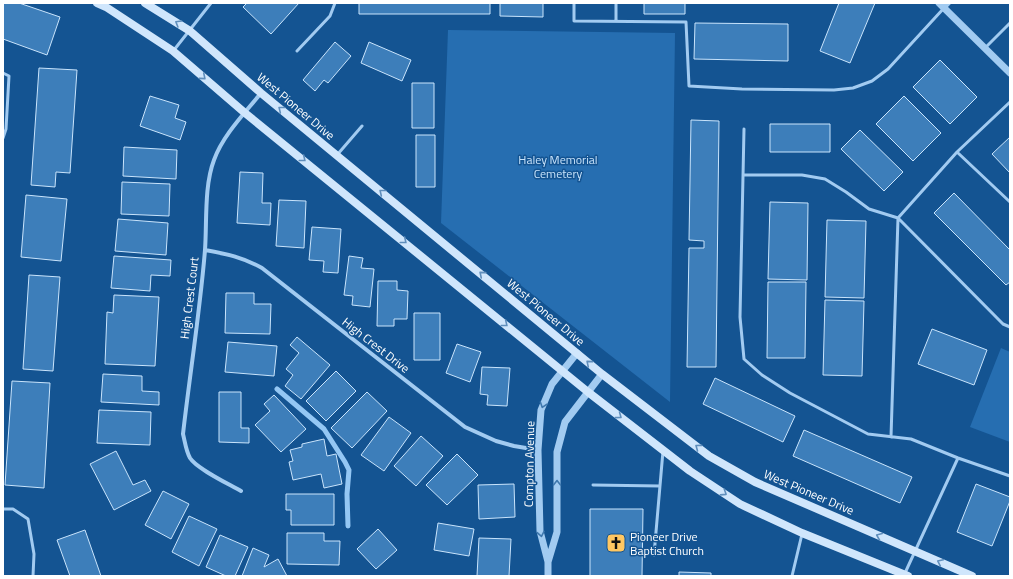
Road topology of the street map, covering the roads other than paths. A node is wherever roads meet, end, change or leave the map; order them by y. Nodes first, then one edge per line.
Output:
1 (97, 3) edge
2 (145, 3) edge
3 (211, 3) edge
4 (335, 3) edge
5 (574, 3) edge
6 (616, 3) edge
7 (944, 5) edge
8 (616, 21) junction
9 (1010, 23) edge
10 (190, 31) junction
11 (985, 48) junction
12 (297, 51) dead end
13 (173, 52) junction
14 (3, 73) edge
15 (1010, 73) edge
16 (261, 93) junction
17 (1010, 102) edge
18 (245, 113) junction
19 (362, 126) dead end
20 (744, 129) dead end
21 (3, 138) edge
22 (956, 152) junction
23 (337, 155) junction
24 (743, 175) junction
25 (1010, 202) edge
26 (898, 218) junction
27 (205, 250) junction
28 (1010, 327) edge
29 (577, 353) junction
30 (562, 370) junction
31 (602, 374) junction
32 (588, 392) junction
33 (891, 436) junction
34 (663, 449) junction
35 (538, 450) junction
36 (958, 458) junction
37 (1010, 476) edge
38 (593, 485) dead end
39 (660, 486) junction
40 (241, 491) dead end
41 (3, 509) edge
42 (802, 533) junction
43 (915, 551) junction
44 (654, 554) dead end
45 (548, 562) junction
46 (906, 575) edge
47 (966, 575) edge
48 (34, 576) edge
49 (548, 576) edge
50 (792, 576) edge

1 - 13 main road
10 -> 2 main road, West Pioneer Drive
3 - 10 lane
4 - 12 lane
5 - 8 lane
6 - 8 lane
7 - 8 lane
7 - 11 street
9 - 11 lane
10 - 13 lane
10 - 16 main road, West Pioneer Drive
11 - 15 street
13 -> 18 main road
14 - 21 lane
16 - 18 street, High Crest Court
23 -> 16 main road, West Pioneer Drive
17 - 22 lane
18 - 27 street, High Crest Court
18 -> 30 main road
19 - 23 lane
20 - 24 lane
22 - 25 lane
22 - 26 lane
29 -> 23 main road, West Pioneer Drive
24 - 26 lane
24 - 33 lane
26 - 28 lane
26 - 33 lane
27 - 35 street, High Crest Drive
27 - 40 street, High Crest Court
29 - 30 street, Compton Avenue
31 -> 29 main road, West Pioneer Drive
30 - 32 main road
30 -> 35 street, Compton Avenue
31 - 32 street, Compton Avenue
43 -> 31 main road, West Pioneer Drive
32 -> 34 main road
45 -> 32 street, Compton Avenue
33 - 36 lane
34 - 39 lane
34 -> 42 main road
35 -> 45 street, Compton Avenue
36 - 37 lane
36 - 43 lane
38 - 39 lane
39 - 44 lane
41 - 48 lane
42 - 46 main road
42 - 50 lane
43 - 46 lane
47 -> 43 main road, West Pioneer Drive
45 - 49 street, Compton Avenue

